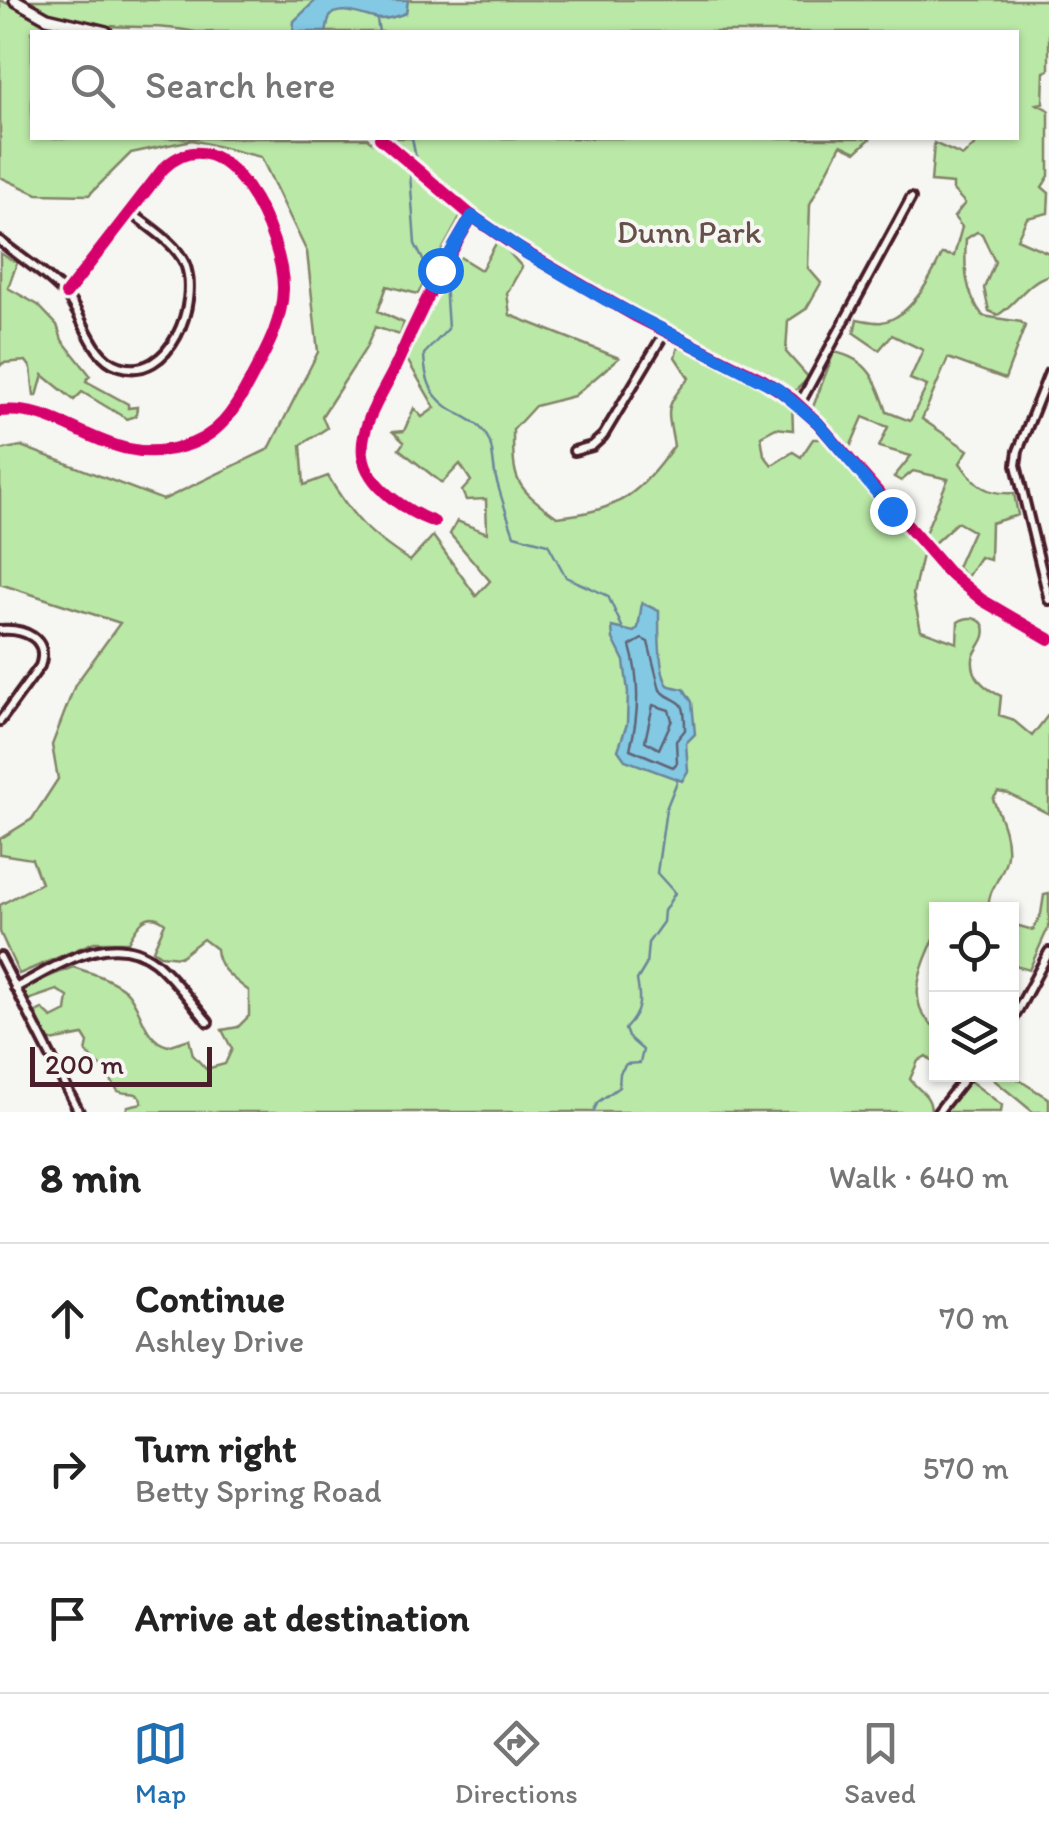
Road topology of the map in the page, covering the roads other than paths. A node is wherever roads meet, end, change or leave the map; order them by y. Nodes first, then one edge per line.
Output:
1 (14, 0) edge
2 (98, 30) edge
3 (382, 140) edge
4 (911, 198) dead end
5 (130, 212) junction
6 (472, 216) junction
7 (0, 241) edge
8 (66, 294) junction
9 (665, 332) junction
10 (1049, 373) edge
11 (799, 405) junction
12 (2, 410) edge
13 (574, 451) dead end
14 (434, 522) dead end
15 (1049, 600) edge
16 (0, 630) edge
17 (1049, 639) edge
18 (0, 721) edge
19 (1049, 952) edge
20 (0, 957) edge
21 (16, 988) junction
22 (1019, 1008) edge
23 (208, 1022) dead end
24 (962, 1082) edge
25 (79, 1112) edge
26 (938, 1112) edge

1 - 2 street
3 - 6 street
4 - 11 street
5 - 8 street
5 - 8 street
5 - 12 street
6 - 9 street
6 - 14 street
7 - 8 street
9 - 11 street
9 - 13 street
10 - 15 street
11 - 17 street
16 - 18 street
19 - 22 street
20 - 21 street
21 - 23 street
21 - 25 street
24 - 26 street

